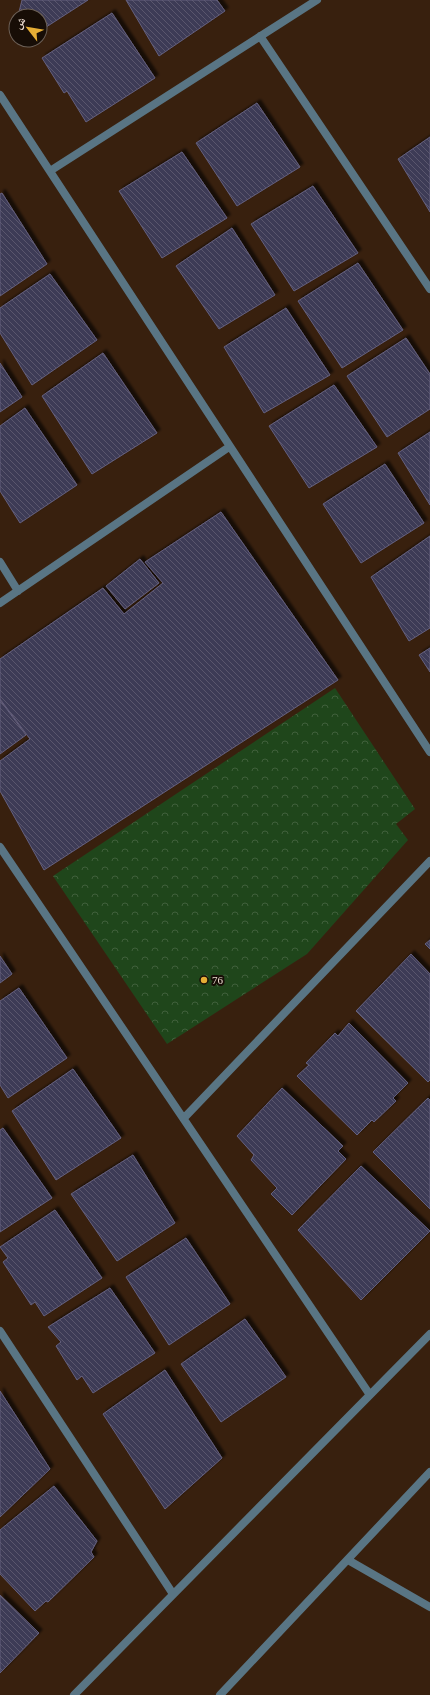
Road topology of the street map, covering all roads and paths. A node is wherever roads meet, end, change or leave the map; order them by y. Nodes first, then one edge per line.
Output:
1 (316, 0) edge
2 (260, 36) junction
3 (0, 95) edge
4 (50, 171) junction
5 (430, 289) edge
6 (230, 447) junction
7 (0, 562) edge
8 (18, 591) junction
9 (0, 603) edge
10 (430, 752) edge
11 (0, 847) edge
12 (430, 861) edge
13 (184, 1118) junction
14 (430, 1334) edge
15 (1, 1336) edge
16 (370, 1395) junction
17 (430, 1472) edge
18 (348, 1560) junction
19 (173, 1594) junction
20 (430, 1607) edge
21 (74, 1695) edge
22 (220, 1695) edge

1 - 2 street
2 - 4 street
2 - 5 street
3 - 4 street
4 - 6 street
6 - 8 street
6 - 10 street
7 - 8 street
8 - 9 street
11 - 13 street
12 - 13 street
13 - 16 street
14 - 16 street
15 - 19 street
16 - 19 street
17 - 18 street
18 - 20 street
18 - 22 street
19 - 21 street

